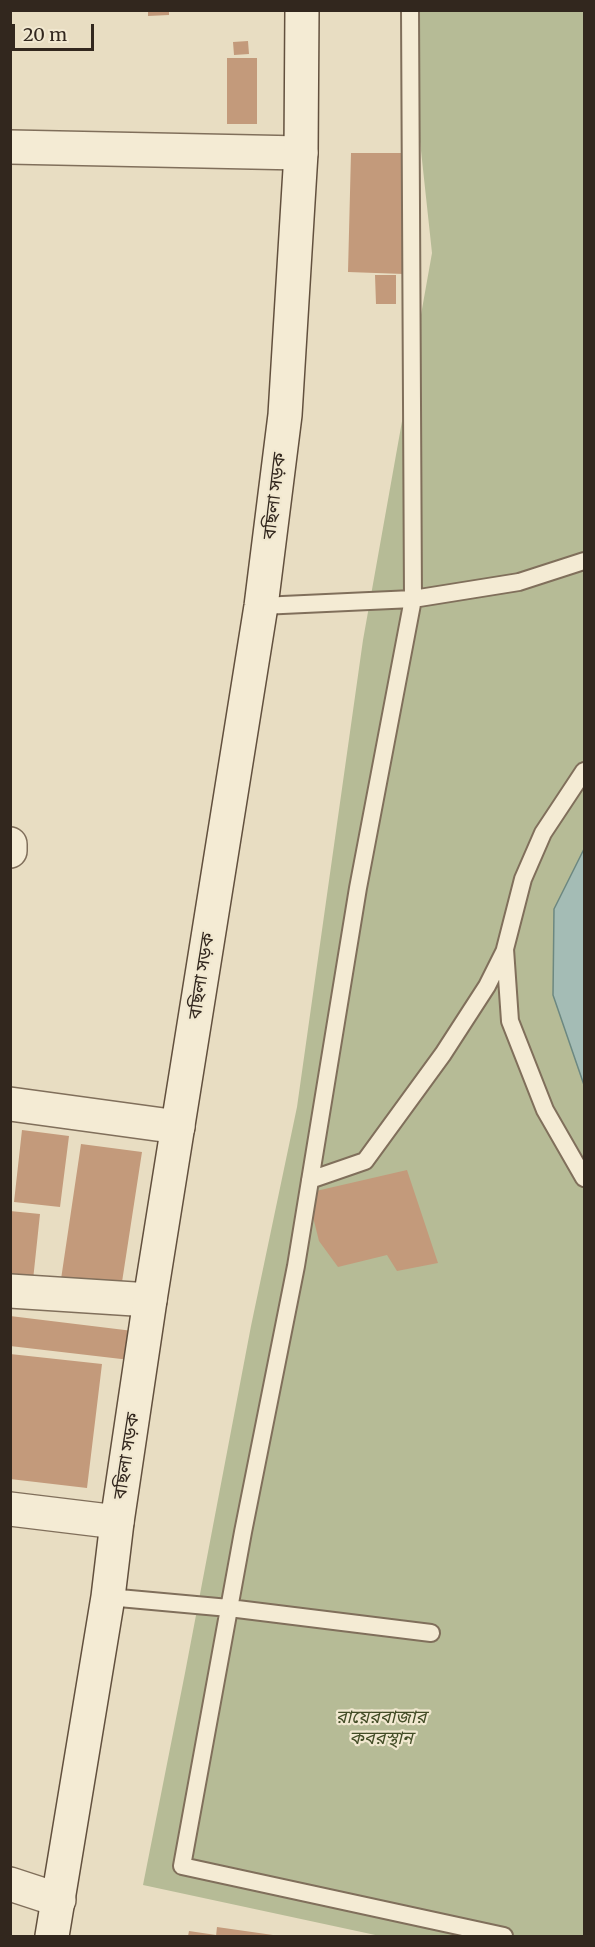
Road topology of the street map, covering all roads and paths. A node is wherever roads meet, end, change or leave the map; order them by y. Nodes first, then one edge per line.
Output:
1 (302, 10) edge
2 (410, 10) edge
3 (10, 147) edge
4 (301, 153) junction
5 (585, 561) edge
6 (413, 599) junction
7 (261, 606) junction
8 (585, 771) edge
9 (10, 844) edge
10 (10, 851) edge
11 (505, 949) junction
12 (10, 1104) edge
13 (177, 1127) junction
14 (585, 1178) edge
15 (310, 1180) junction
16 (10, 1291) edge
17 (150, 1300) junction
18 (10, 1509) edge
19 (117, 1522) junction
20 (108, 1597) junction
21 (229, 1608) junction
22 (431, 1633) dead end
23 (10, 1884) edge
24 (59, 1900) junction
25 (52, 1936) edge
26 (504, 1936) edge

1 - 4 main road, বছিলা সড়ক
2 - 6 lane
3 - 4 main road
4 - 7 main road, বছিলা সড়ক
5 - 6 lane
6 - 7 lane
6 - 15 lane
7 - 13 main road, বছিলা সড়ক
8 - 11 lane
9 - 10 main road
11 - 14 lane
11 - 15 lane
12 - 13 main road
13 - 17 main road, বছিলা সড়ক
15 - 21 lane
16 - 17 main road
17 - 19 main road, বছিলা সড়ক
18 - 19 main road
19 - 20 main road, বছিলা সড়ক
20 - 21 lane
20 - 24 main road, বছিলা সড়ক
21 - 22 lane
21 - 26 lane
23 - 24 main road
24 - 25 main road, বছিলা সড়ক

